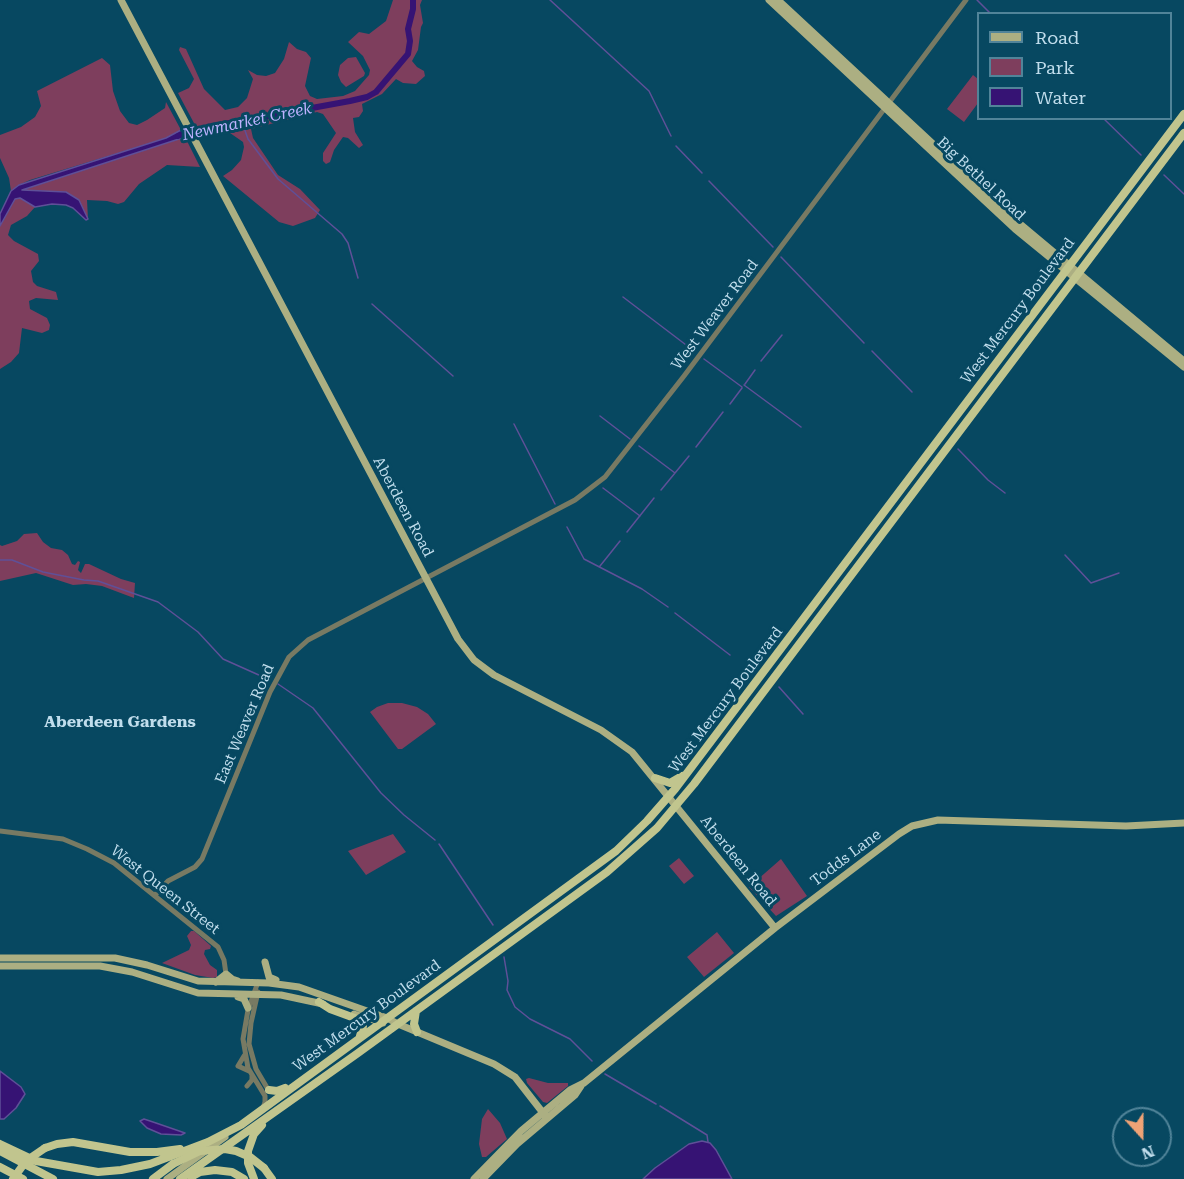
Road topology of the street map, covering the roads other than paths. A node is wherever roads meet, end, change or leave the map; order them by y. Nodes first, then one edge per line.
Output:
1 (121, 0) edge
2 (769, 0) edge
3 (778, 0) edge
4 (966, 0) edge
5 (887, 106) junction
6 (1184, 114) edge
7 (1184, 133) edge
8 (1067, 268) junction
9 (1077, 275) junction
10 (1121, 316) junction
11 (1126, 331) dead end
12 (1184, 361) edge
13 (1184, 367) edge
14 (426, 579) junction
15 (687, 772) junction
16 (655, 778) junction
17 (669, 796) junction
18 (677, 806) junction
19 (1184, 822) edge
20 (0, 831) edge
21 (155, 895) junction
22 (775, 928) junction
23 (0, 958) edge
24 (265, 962) dead end
25 (0, 966) edge
26 (226, 974) junction
27 (215, 982) junction
28 (244, 982) junction
29 (258, 982) junction
30 (299, 987) junction
31 (220, 994) junction
32 (255, 994) junction
33 (319, 1002) junction
34 (248, 1008) junction
35 (416, 1011) junction
36 (383, 1020) junction
37 (398, 1024) junction
38 (417, 1032) junction
39 (360, 1037) junction
40 (344, 1049) junction
41 (251, 1074) junction
42 (294, 1085) junction
43 (258, 1086) junction
44 (268, 1090) junction
45 (305, 1090) junction
46 (274, 1100) junction
47 (283, 1106) junction
48 (262, 1109) junction
49 (545, 1115) junction
50 (241, 1125) junction
51 (219, 1135) junction
52 (0, 1144) edge
53 (226, 1146) junction
54 (0, 1151) edge
55 (0, 1167) edge
56 (13, 1179) edge
57 (22, 1179) edge
58 (53, 1179) edge
59 (153, 1179) edge
60 (166, 1179) edge
61 (180, 1179) edge
62 (188, 1179) edge
63 (244, 1179) edge
64 (254, 1179) edge
65 (272, 1179) edge
66 (474, 1179) edge
67 (483, 1179) edge

1 - 14 main road, Aberdeen Road
2 - 5 main road, Big Bethel Road
3 - 5 main road, Big Bethel Road
4 - 5 street, West Weaver Road
5 - 8 main road, Big Bethel Road
5 - 14 street, West Weaver Road
6 - 8 highway, West Mercury Boulevard
7 - 9 highway, West Mercury Boulevard
8 - 9 main road, Big Bethel Road
8 - 15 highway, West Mercury Boulevard
9 - 10 main road, Big Bethel Road
9 - 12 main road, Big Bethel Road
9 - 18 highway, West Mercury Boulevard
10 - 11 main road
10 - 13 main road, Big Bethel Road
14 - 16 main road, Aberdeen Road
14 - 21 street, East Weaver Road
15 - 16 highway
15 - 17 highway, West Mercury Boulevard
16 - 17 main road, Aberdeen Road
17 - 18 main road, Aberdeen Road
17 - 36 highway, West Mercury Boulevard
18 - 22 main road, Aberdeen Road
18 - 35 highway, West Mercury Boulevard
19 - 22 main road, Todds Lane
20 - 21 street, West Queen Street
21 - 26 street, West Queen Street
22 - 49 main road, Todds Lane
23 - 27 main road
24 - 30 main road
25 - 31 main road
26 - 27 main road
26 - 28 main road
27 - 28 main road
28 - 29 main road
29 - 30 main road
29 - 32 street
30 - 36 main road
31 - 32 main road
31 - 34 main road
32 - 33 main road
32 - 34 street
32 - 44 street
33 - 36 main road
33 - 39 highway
34 - 41 street
35 - 37 highway, West Mercury Boulevard
35 - 38 highway
36 - 37 main road
36 - 39 highway, West Mercury Boulevard
37 - 38 main road
37 - 45 highway, West Mercury Boulevard
38 - 49 main road
39 - 40 highway, West Mercury Boulevard
40 - 42 highway, West Mercury Boulevard
40 - 45 highway
41 - 43 street
41 - 43 street
42 - 44 highway
42 - 46 highway, West Mercury Boulevard
43 - 48 street
44 - 46 street
45 - 47 highway, West Mercury Boulevard
46 - 48 highway, West Mercury Boulevard
46 - 53 highway
47 - 53 highway, West Mercury Boulevard
47 - 64 highway
48 - 50 highway, West Mercury Boulevard
49 - 66 main road
49 - 67 main road
50 - 51 highway
50 - 60 main road, West Mercury Boulevard
51 - 52 highway
51 - 56 highway, bridge
53 - 61 highway, West Mercury Boulevard
54 - 58 highway
55 - 57 highway
59 - 65 highway, bridge
62 - 63 highway

